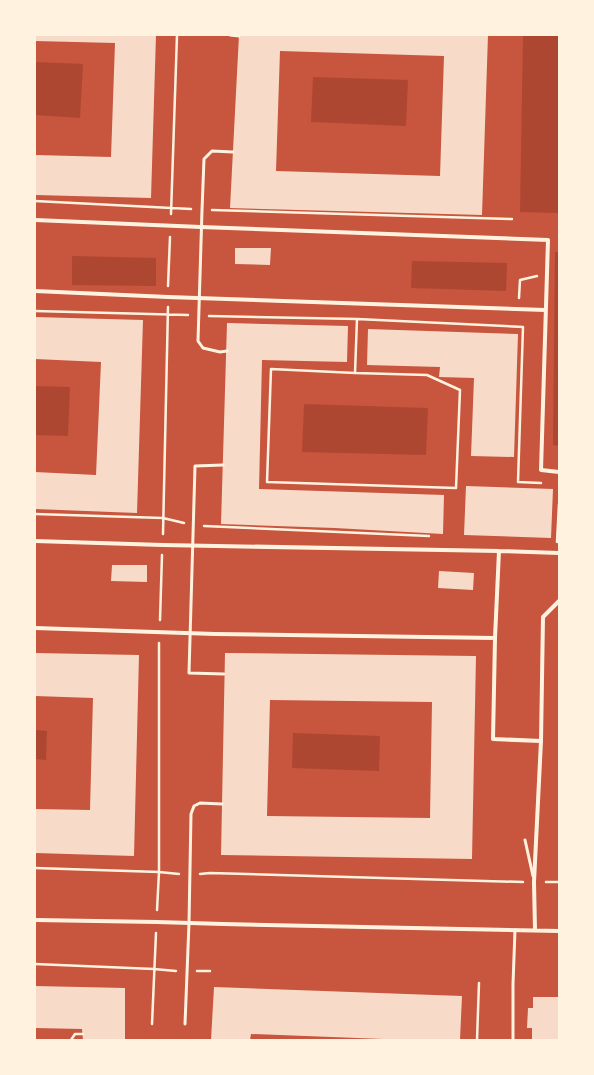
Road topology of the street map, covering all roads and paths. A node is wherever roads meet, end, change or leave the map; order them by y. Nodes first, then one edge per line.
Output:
1 (177, 35) edge
2 (230, 35) edge
3 (239, 36) edge
4 (233, 152) dead end
5 (35, 201) edge
6 (172, 208) junction
7 (202, 210) junction
8 (512, 219) dead end
9 (35, 220) edge
10 (171, 226) junction
11 (201, 227) junction
12 (546, 274) junction
13 (35, 292) edge
14 (168, 297) junction
15 (199, 298) junction
16 (518, 309) junction
17 (545, 310) junction
18 (35, 311) edge
19 (167, 315) junction
20 (199, 315) junction
21 (357, 319) junction
22 (516, 327) junction
23 (227, 351) dead end
24 (355, 373) junction
25 (223, 465) dead end
26 (559, 472) edge
27 (546, 484) dead end
28 (559, 504) edge
29 (35, 514) edge
30 (163, 518) junction
31 (194, 526) junction
32 (431, 536) dead end
33 (35, 541) edge
34 (557, 542) dead end
35 (163, 545) junction
36 (193, 545) junction
37 (500, 551) junction
38 (559, 553) edge
39 (559, 601) edge
40 (35, 628) edge
41 (159, 632) junction
42 (190, 633) junction
43 (495, 638) junction
44 (224, 674) dead end
45 (541, 741) junction
46 (222, 804) dead end
47 (526, 840) dead end
48 (35, 868) edge
49 (159, 872) junction
50 (189, 875) junction
51 (534, 882) junction
52 (559, 882) edge
53 (35, 920) edge
54 (157, 922) junction
55 (189, 923) junction
56 (515, 929) junction
57 (535, 930) junction
58 (559, 931) edge
59 (35, 964) edge
60 (154, 969) junction
61 (186, 971) junction
62 (479, 983) dead end
63 (152, 1024) dead end
64 (185, 1024) dead end
65 (83, 1034) dead end
66 (71, 1040) edge
67 (477, 1040) edge
68 (513, 1040) edge

1 - 6 path
2 - 3 lane
4 - 7 lane
5 - 6 path
6 - 7 path
6 - 10 path
7 - 8 path
7 - 11 lane
9 - 10 street
10 - 11 street
10 - 14 path
11 - 12 street
11 - 15 lane
12 - 16 path
12 - 17 street
13 - 14 street
14 - 15 street
14 - 19 path
15 - 16 street
15 - 20 lane
16 - 17 street
16 - 22 path
17 - 26 street
18 - 19 path
19 - 20 path
19 - 30 path
20 - 21 path
20 - 23 lane
21 - 22 path
21 - 24 path
22 - 27 path
24 - 24 path
25 - 31 lane
28 - 34 path
29 - 30 path
30 - 31 path
30 - 35 path
31 - 32 path
31 - 36 lane
33 - 35 street
35 - 36 street
35 - 41 path
36 - 37 street
36 - 42 lane
37 - 38 street
37 - 43 street
39 - 45 street
40 - 41 street
41 - 42 street
41 - 49 path
42 - 43 street
42 - 44 lane
43 - 45 street
45 - 51 street
46 - 50 lane
47 - 51 lane
48 - 49 path
49 - 50 path
49 - 54 path
50 - 51 path
50 - 55 lane
51 - 52 path
51 - 57 street
53 - 54 street
54 - 55 street
54 - 60 path
55 - 56 street
55 - 61 lane
56 - 57 street
56 - 68 lane
57 - 58 street
59 - 60 path
60 - 61 path
60 - 63 path
61 - 64 lane
62 - 67 path
65 - 66 path

